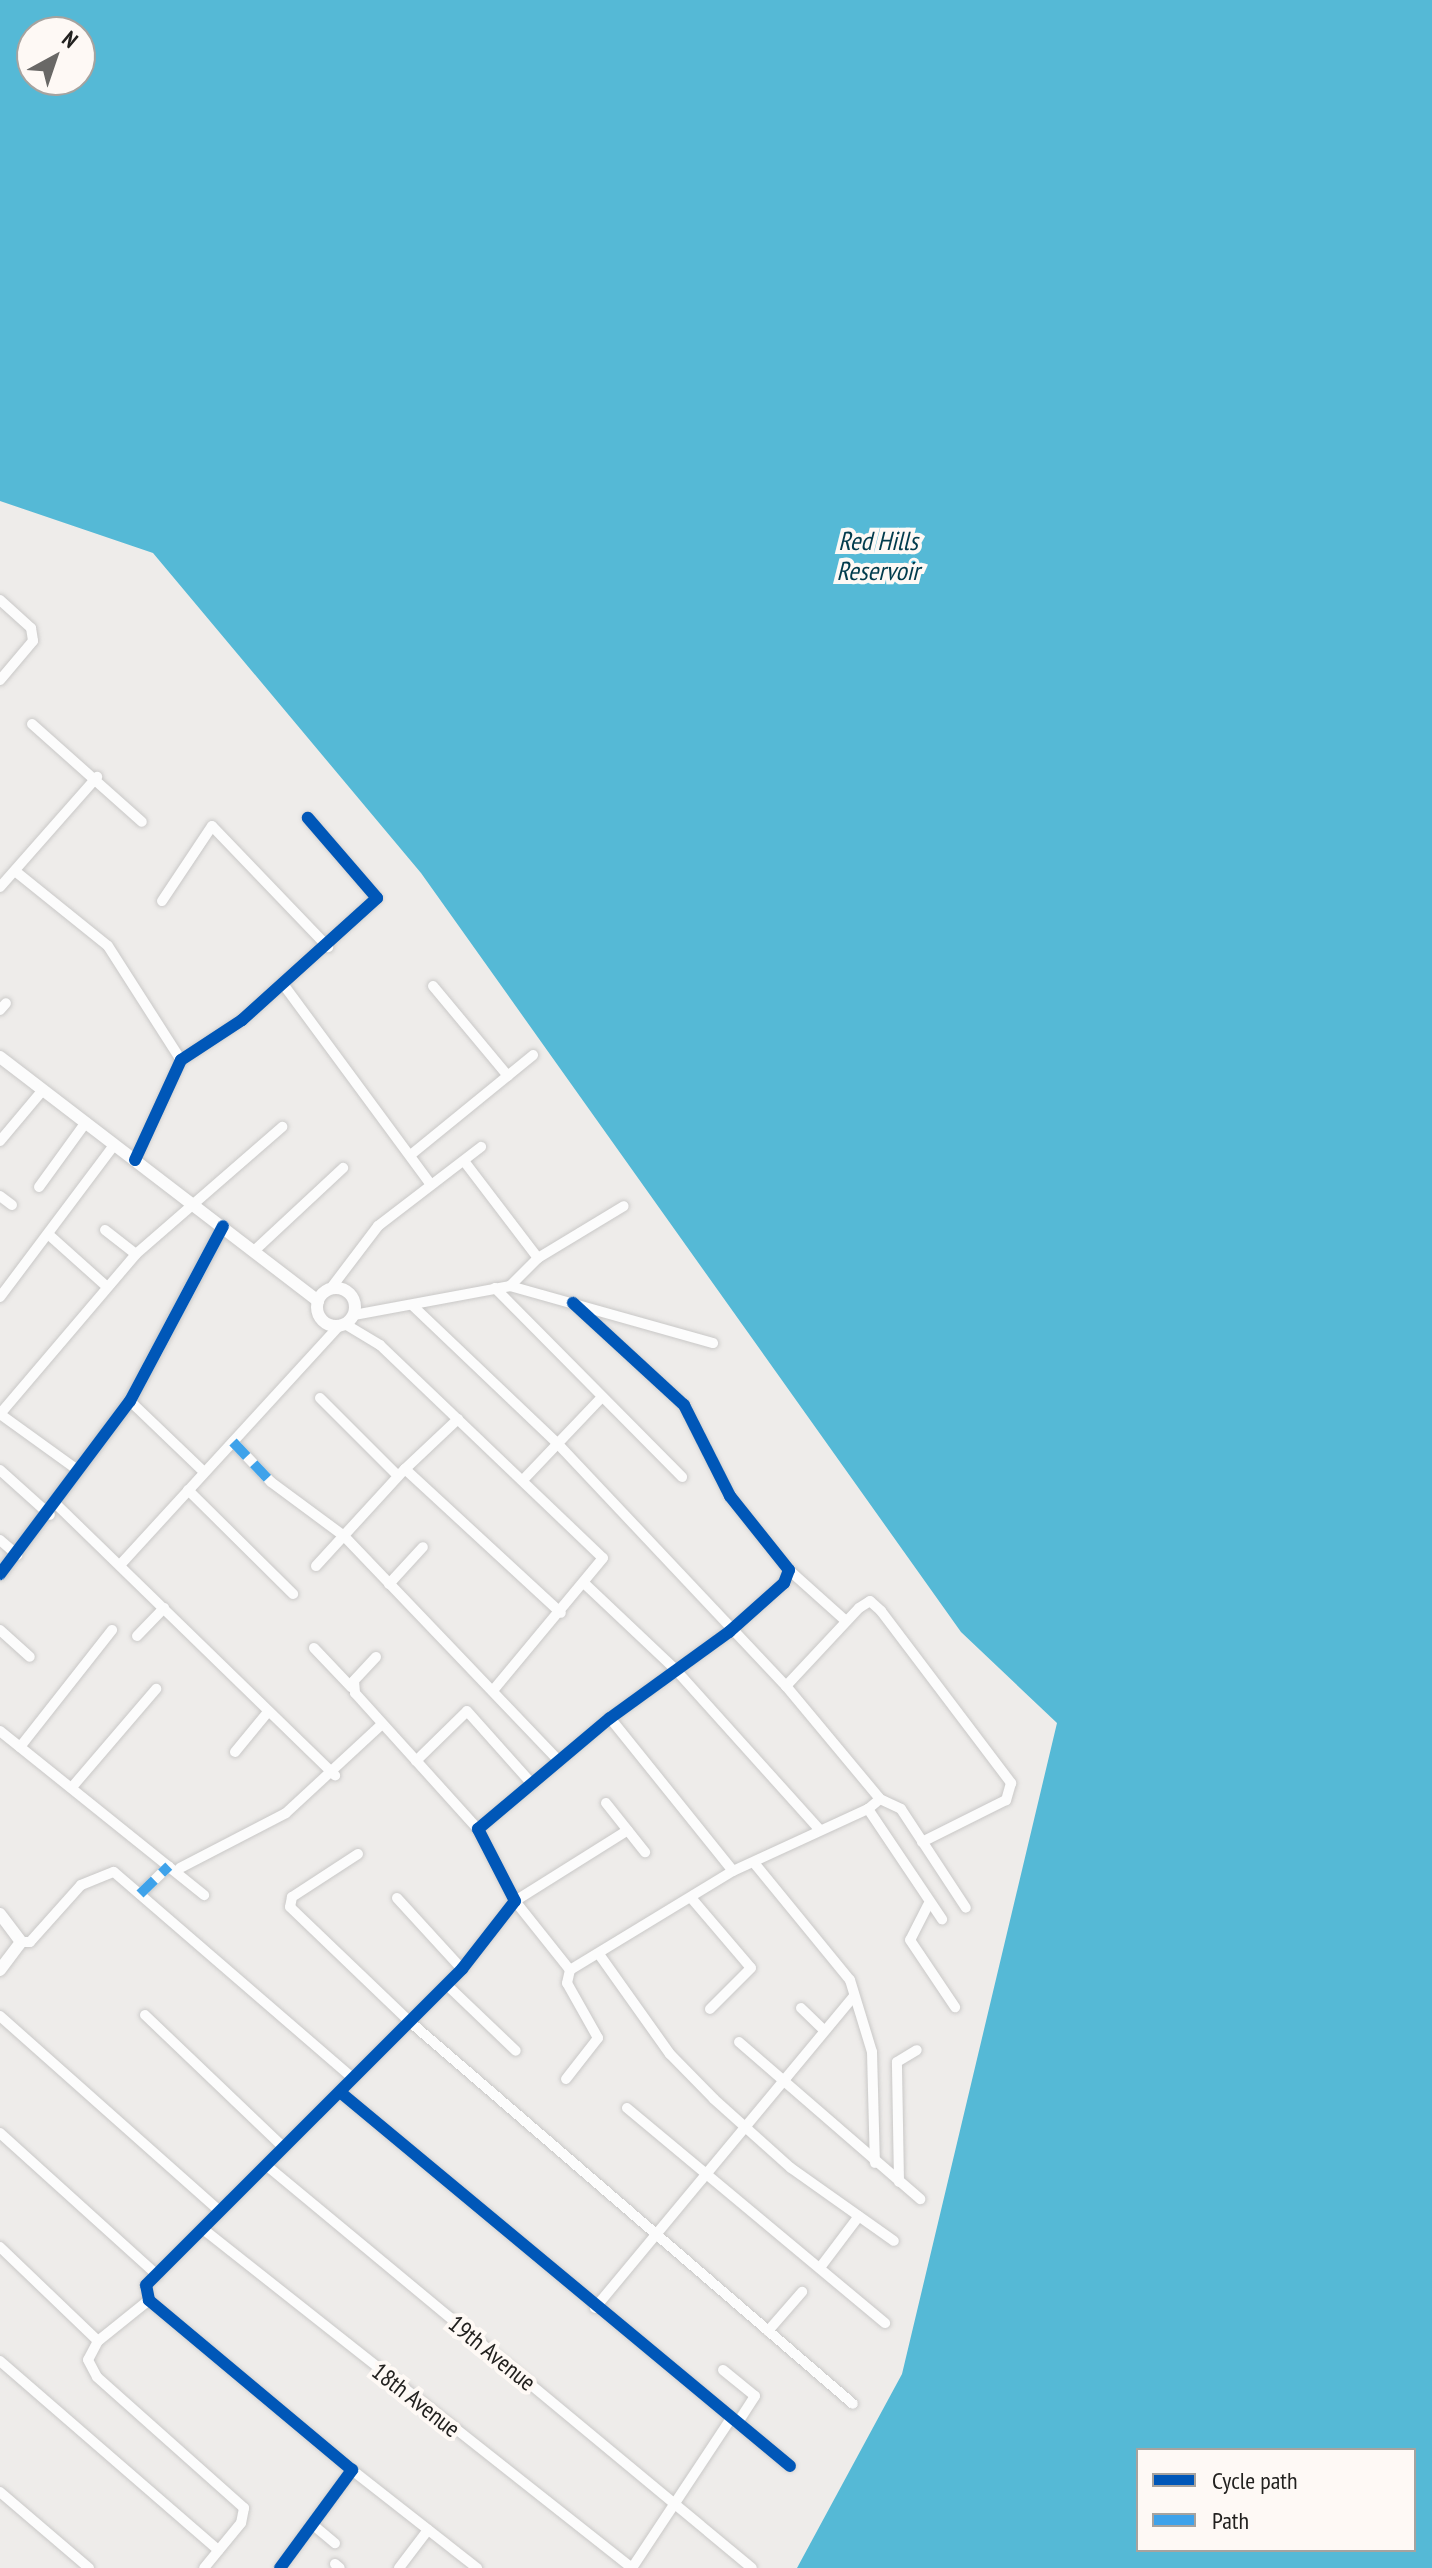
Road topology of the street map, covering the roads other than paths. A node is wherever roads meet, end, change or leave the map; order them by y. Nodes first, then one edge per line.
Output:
1 (0, 600) edge
2 (1, 677) edge
3 (32, 724) dead end
4 (97, 777) junction
5 (308, 818) dead end
6 (142, 822) dead end
7 (15, 871) junction
8 (0, 887) edge
9 (162, 901) dead end
10 (328, 947) junction
11 (283, 984) junction
12 (433, 986) dead end
13 (533, 1055) dead end
14 (0, 1057) edge
15 (181, 1060) junction
16 (508, 1076) junction
17 (42, 1091) junction
18 (86, 1122) junction
19 (282, 1127) dead end
20 (0, 1141) edge
21 (115, 1144) junction
22 (481, 1147) dead end
23 (413, 1153) junction
24 (135, 1160) junction
25 (464, 1161) junction
26 (343, 1168) dead end
27 (429, 1182) junction
28 (39, 1187) dead end
29 (0, 1196) edge
30 (196, 1204) junction
31 (12, 1205) dead end
32 (624, 1206) dead end
33 (223, 1226) junction
34 (105, 1230) dead end
35 (48, 1234) junction
36 (254, 1251) junction
37 (136, 1254) junction
38 (538, 1258) junction
39 (106, 1286) junction
40 (510, 1286) junction
41 (331, 1288) junction
42 (495, 1288) junction
43 (0, 1297) edge
44 (318, 1301) junction
45 (573, 1303) junction
46 (412, 1305) junction
47 (346, 1322) junction
48 (713, 1343) dead end
49 (320, 1398) dead end
50 (601, 1398) junction
51 (130, 1401) junction
52 (0, 1414) edge
53 (458, 1419) junction
54 (233, 1442) junction
55 (557, 1443) junction
56 (0, 1470) edge
57 (79, 1471) junction
58 (203, 1471) junction
59 (402, 1472) junction
60 (682, 1477) dead end
61 (523, 1480) junction
62 (188, 1490) junction
63 (53, 1510) junction
64 (344, 1536) junction
65 (0, 1540) edge
66 (423, 1547) dead end
67 (17, 1555) junction
68 (120, 1565) junction
69 (316, 1566) dead end
70 (789, 1570) junction
71 (0, 1574) edge
72 (389, 1584) junction
73 (585, 1584) junction
74 (293, 1594) dead end
75 (164, 1608) junction
76 (561, 1613) junction
77 (846, 1621) junction
78 (0, 1630) edge
79 (112, 1630) dead end
80 (729, 1632) junction
81 (137, 1636) dead end
82 (314, 1648) dead end
83 (30, 1657) dead end
84 (376, 1657) dead end
85 (675, 1669) junction
86 (786, 1686) junction
87 (351, 1687) junction
88 (495, 1688) junction
89 (156, 1689) dead end
90 (267, 1713) junction
91 (610, 1718) junction
92 (382, 1724) junction
93 (0, 1731) edge
94 (20, 1747) junction
95 (235, 1752) dead end
96 (416, 1761) junction
97 (559, 1761) junction
98 (335, 1775) junction
99 (532, 1784) junction
100 (73, 1786) junction
101 (880, 1799) junction
102 (606, 1803) dead end
103 (868, 1809) junction
104 (818, 1828) junction
105 (478, 1829) junction
106 (628, 1830) junction
107 (922, 1842) junction
108 (645, 1852) dead end
109 (358, 1854) dead end
110 (755, 1864) junction
111 (174, 1867) junction
112 (733, 1871) junction
113 (140, 1894) junction
114 (204, 1895) dead end
115 (397, 1898) dead end
116 (693, 1900) junction
117 (515, 1901) junction
118 (928, 1905) junction
119 (966, 1908) dead end
120 (0, 1914) edge
121 (942, 1919) dead end
122 (21, 1942) junction
123 (601, 1957) junction
124 (462, 1969) junction
125 (0, 1970) edge
126 (570, 1970) junction
127 (447, 1985) junction
128 (853, 1997) junction
129 (955, 2007) dead end
130 (801, 2008) dead end
131 (710, 2009) dead end
132 (145, 2015) dead end
133 (0, 2016) edge
134 (409, 2021) junction
135 (824, 2030) junction
136 (739, 2042) dead end
137 (917, 2050) dead end
138 (516, 2051) dead end
139 (353, 2078) junction
140 (566, 2079) dead end
141 (787, 2080) junction
142 (340, 2092) junction
143 (627, 2108) dead end
144 (748, 2126) junction
145 (0, 2133) edge
146 (284, 2148) junction
147 (875, 2163) junction
148 (266, 2165) junction
149 (710, 2171) junction
150 (899, 2182) junction
151 (920, 2199) dead end
152 (220, 2211) junction
153 (859, 2216) junction
154 (203, 2229) junction
155 (656, 2237) junction
156 (894, 2241) dead end
157 (0, 2247) edge
158 (822, 2265) junction
159 (157, 2275) junction
160 (802, 2292) dead end
161 (149, 2300) junction
162 (595, 2308) junction
163 (885, 2323) dead end
164 (768, 2331) junction
165 (98, 2341) junction
166 (0, 2361) edge
167 (723, 2370) dead end
168 (853, 2404) dead end
169 (733, 2422) junction
170 (790, 2466) dead end
171 (352, 2470) junction
172 (0, 2492) edge
173 (675, 2504) junction
174 (312, 2524) junction
175 (428, 2530) junction
176 (335, 2543) dead end
177 (218, 2550) junction
178 (89, 2568) edge
179 (204, 2568) edge
180 (280, 2568) edge
181 (399, 2568) edge
182 (477, 2568) edge
183 (632, 2568) edge
184 (752, 2568) edge

1 - 2 street
3 - 4 street
4 - 6 street
4 - 7 street
5 - 10 street
7 - 8 street
7 - 15 street
9 - 10 street
10 - 11 street
11 - 15 street
11 - 23 street
12 - 16 street
13 - 16 street
14 - 17 street
15 - 24 street
16 - 23 street
17 - 18 street
17 - 20 street
18 - 21 street
18 - 28 street
19 - 30 street
21 - 24 street
21 - 35 street
22 - 25 street
23 - 27 street
24 - 30 street
25 - 27 street
25 - 38 street
26 - 36 street
27 - 41 street
29 - 31 street
30 - 33 street
30 - 37 street
32 - 38 street
33 - 36 street
33 - 51 street
34 - 37 street
35 - 39 street
35 - 43 street
36 - 44 street
37 - 39 street
38 - 40 street
39 - 52 street
40 - 42 street
40 - 45 street
41 - 44 street
41 - 47 street
42 - 46 street
42 - 50 street
44 - 47 street
45 - 48 street
45 - 70 street
46 - 47 street
46 - 55 street
47 - 53 street
47 - 54 street
49 - 59 street
50 - 55 street
50 - 60 street
51 - 57 street
51 - 58 street
52 - 57 street
53 - 59 street
53 - 61 street
54 - 58 street
54 - 64 street
55 - 61 street
55 - 80 street
56 - 63 street
57 - 63 street
58 - 62 street
59 - 64 street
59 - 76 street
61 - 73 street
62 - 68 street
62 - 74 street
63 - 67 street
63 - 68 street
64 - 69 street
64 - 72 street
65 - 67 street
66 - 72 street
67 - 71 street
68 - 75 street
70 - 77 street
70 - 80 street
72 - 88 street
73 - 76 street
73 - 85 street
75 - 81 street
75 - 90 street
76 - 88 street
77 - 86 street
77 - 107 street
78 - 83 street
79 - 94 street
80 - 85 street
80 - 86 street
82 - 87 street
84 - 87 street
85 - 91 street
85 - 104 street
86 - 101 street
87 - 92 street
88 - 97 street
89 - 100 street
90 - 95 street
90 - 98 street
91 - 97 street
91 - 112 street
92 - 96 street
92 - 98 street
93 - 94 street
94 - 100 street
96 - 99 street
96 - 105 street
97 - 99 street
98 - 111 street
99 - 105 street
100 - 111 street
101 - 103 street
101 - 107 street
102 - 106 street
103 - 104 street
103 - 118 street
104 - 110 street
105 - 117 street
106 - 108 street
106 - 117 street
107 - 119 street
109 - 134 street
110 - 112 street
110 - 128 street
111 - 113 street
111 - 114 street
112 - 116 street
113 - 122 street
113 - 139 street
115 - 124 street
116 - 123 street
116 - 131 street
117 - 124 street
117 - 126 street
118 - 121 street
118 - 129 street
120 - 122 street
122 - 125 street
123 - 126 street
123 - 144 street
124 - 127 street
126 - 140 street
127 - 134 street
127 - 138 street
128 - 135 street
128 - 147 street
130 - 135 street
132 - 146 street
133 - 152 street
134 - 139 street
134 - 155 street
135 - 141 street
136 - 141 street
137 - 150 street
139 - 142 street
141 - 144 street
141 - 147 street
142 - 146 street
142 - 162 street
143 - 149 street
144 - 149 street
144 - 153 street
145 - 159 street
146 - 148 street
147 - 150 street
148 - 152 street
148 - 173 street, 19th Avenue
149 - 155 street
149 - 158 street
150 - 151 street
152 - 154 street
153 - 156 street
153 - 158 street
154 - 159 street
154 - 183 street, 18th Avenue
155 - 162 street
155 - 164 street
157 - 165 street
158 - 163 street
159 - 161 street
160 - 164 street
161 - 165 street
161 - 171 street
162 - 169 street
164 - 168 street
165 - 177 street
166 - 177 street
167 - 169 street
169 - 170 street
169 - 173 street
171 - 174 street
171 - 175 street
172 - 178 street
173 - 183 street
173 - 184 street, 19th Avenue
174 - 176 street
174 - 180 street
175 - 181 street
175 - 182 street
177 - 179 street

